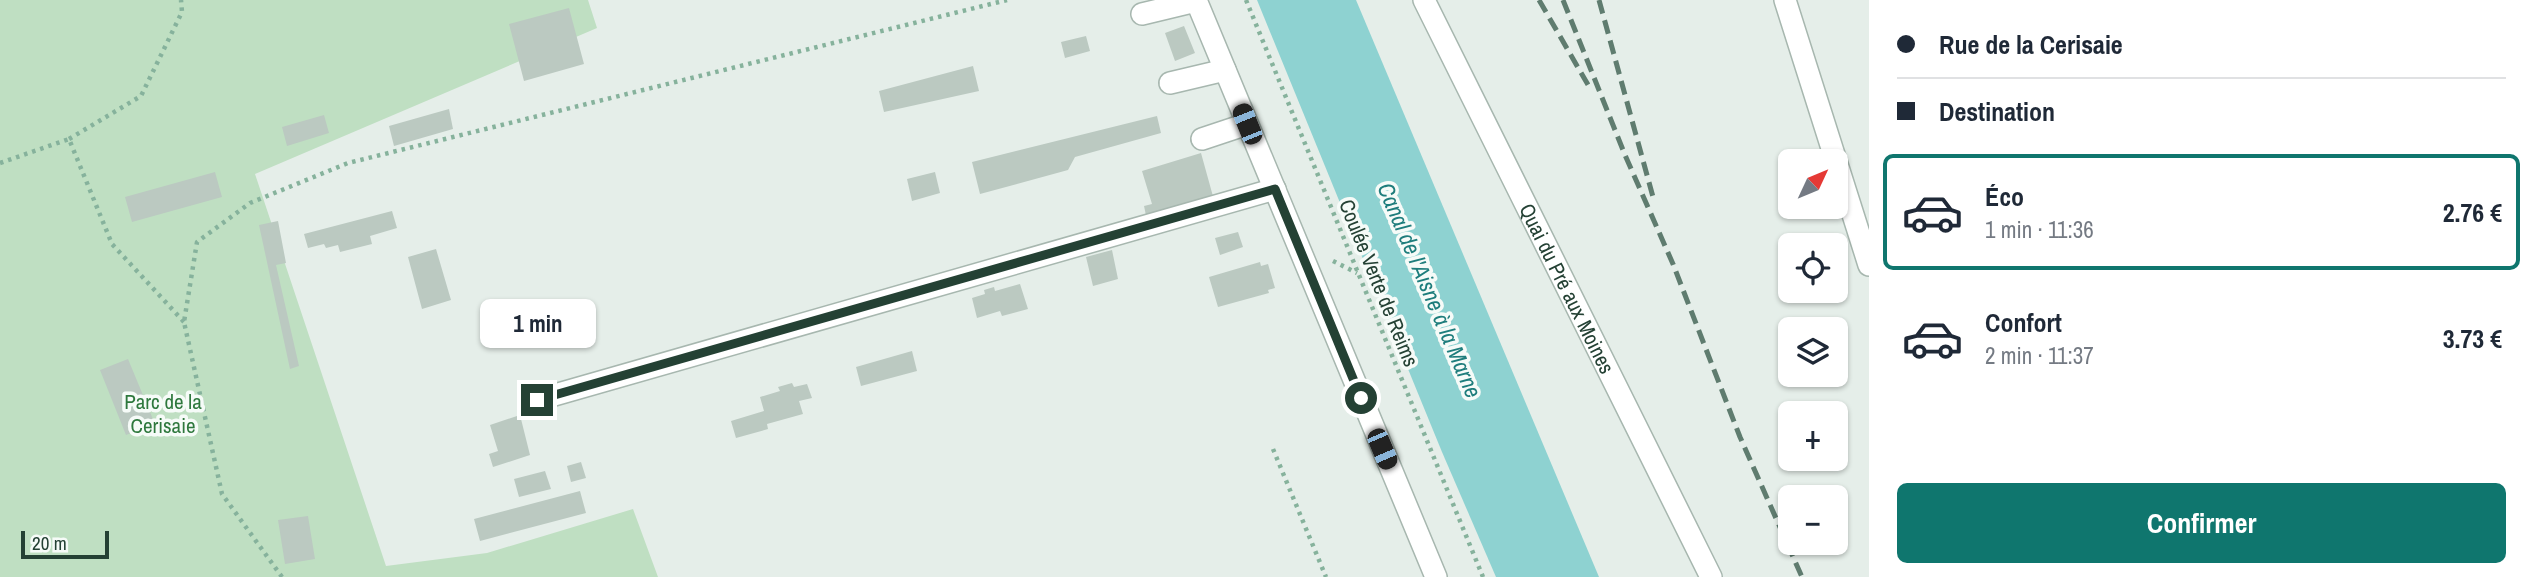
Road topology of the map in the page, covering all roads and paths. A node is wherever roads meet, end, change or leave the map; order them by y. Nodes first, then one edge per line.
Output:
1 (181, 0) edge
2 (1007, 0) edge
3 (1246, 0) edge
4 (1424, 0) edge
5 (1785, 0) edge
6 (1196, 1) edge
7 (1142, 14) dead end
8 (1225, 70) junction
9 (1170, 83) dead end
10 (1247, 124) junction
11 (69, 139) junction
12 (1202, 139) dead end
13 (0, 163) edge
14 (1275, 189) junction
15 (1869, 265) edge
16 (184, 322) junction
17 (537, 400) dead end
18 (1273, 449) dead end
19 (282, 577) edge
20 (1326, 577) edge
21 (1436, 577) edge
22 (1483, 577) edge
23 (1711, 577) edge

1 - 11 path
2 - 16 path
3 - 22 path, Coulée Verte de Reims
4 - 23 street, Quai du Pré aux Moines
5 - 15 street
6 - 7 street
6 - 8 street
8 - 9 street
8 - 10 street
10 - 12 street
10 - 14 street
11 - 13 path
11 - 16 path
14 - 17 street
14 - 21 street
16 - 19 path
18 - 20 path

